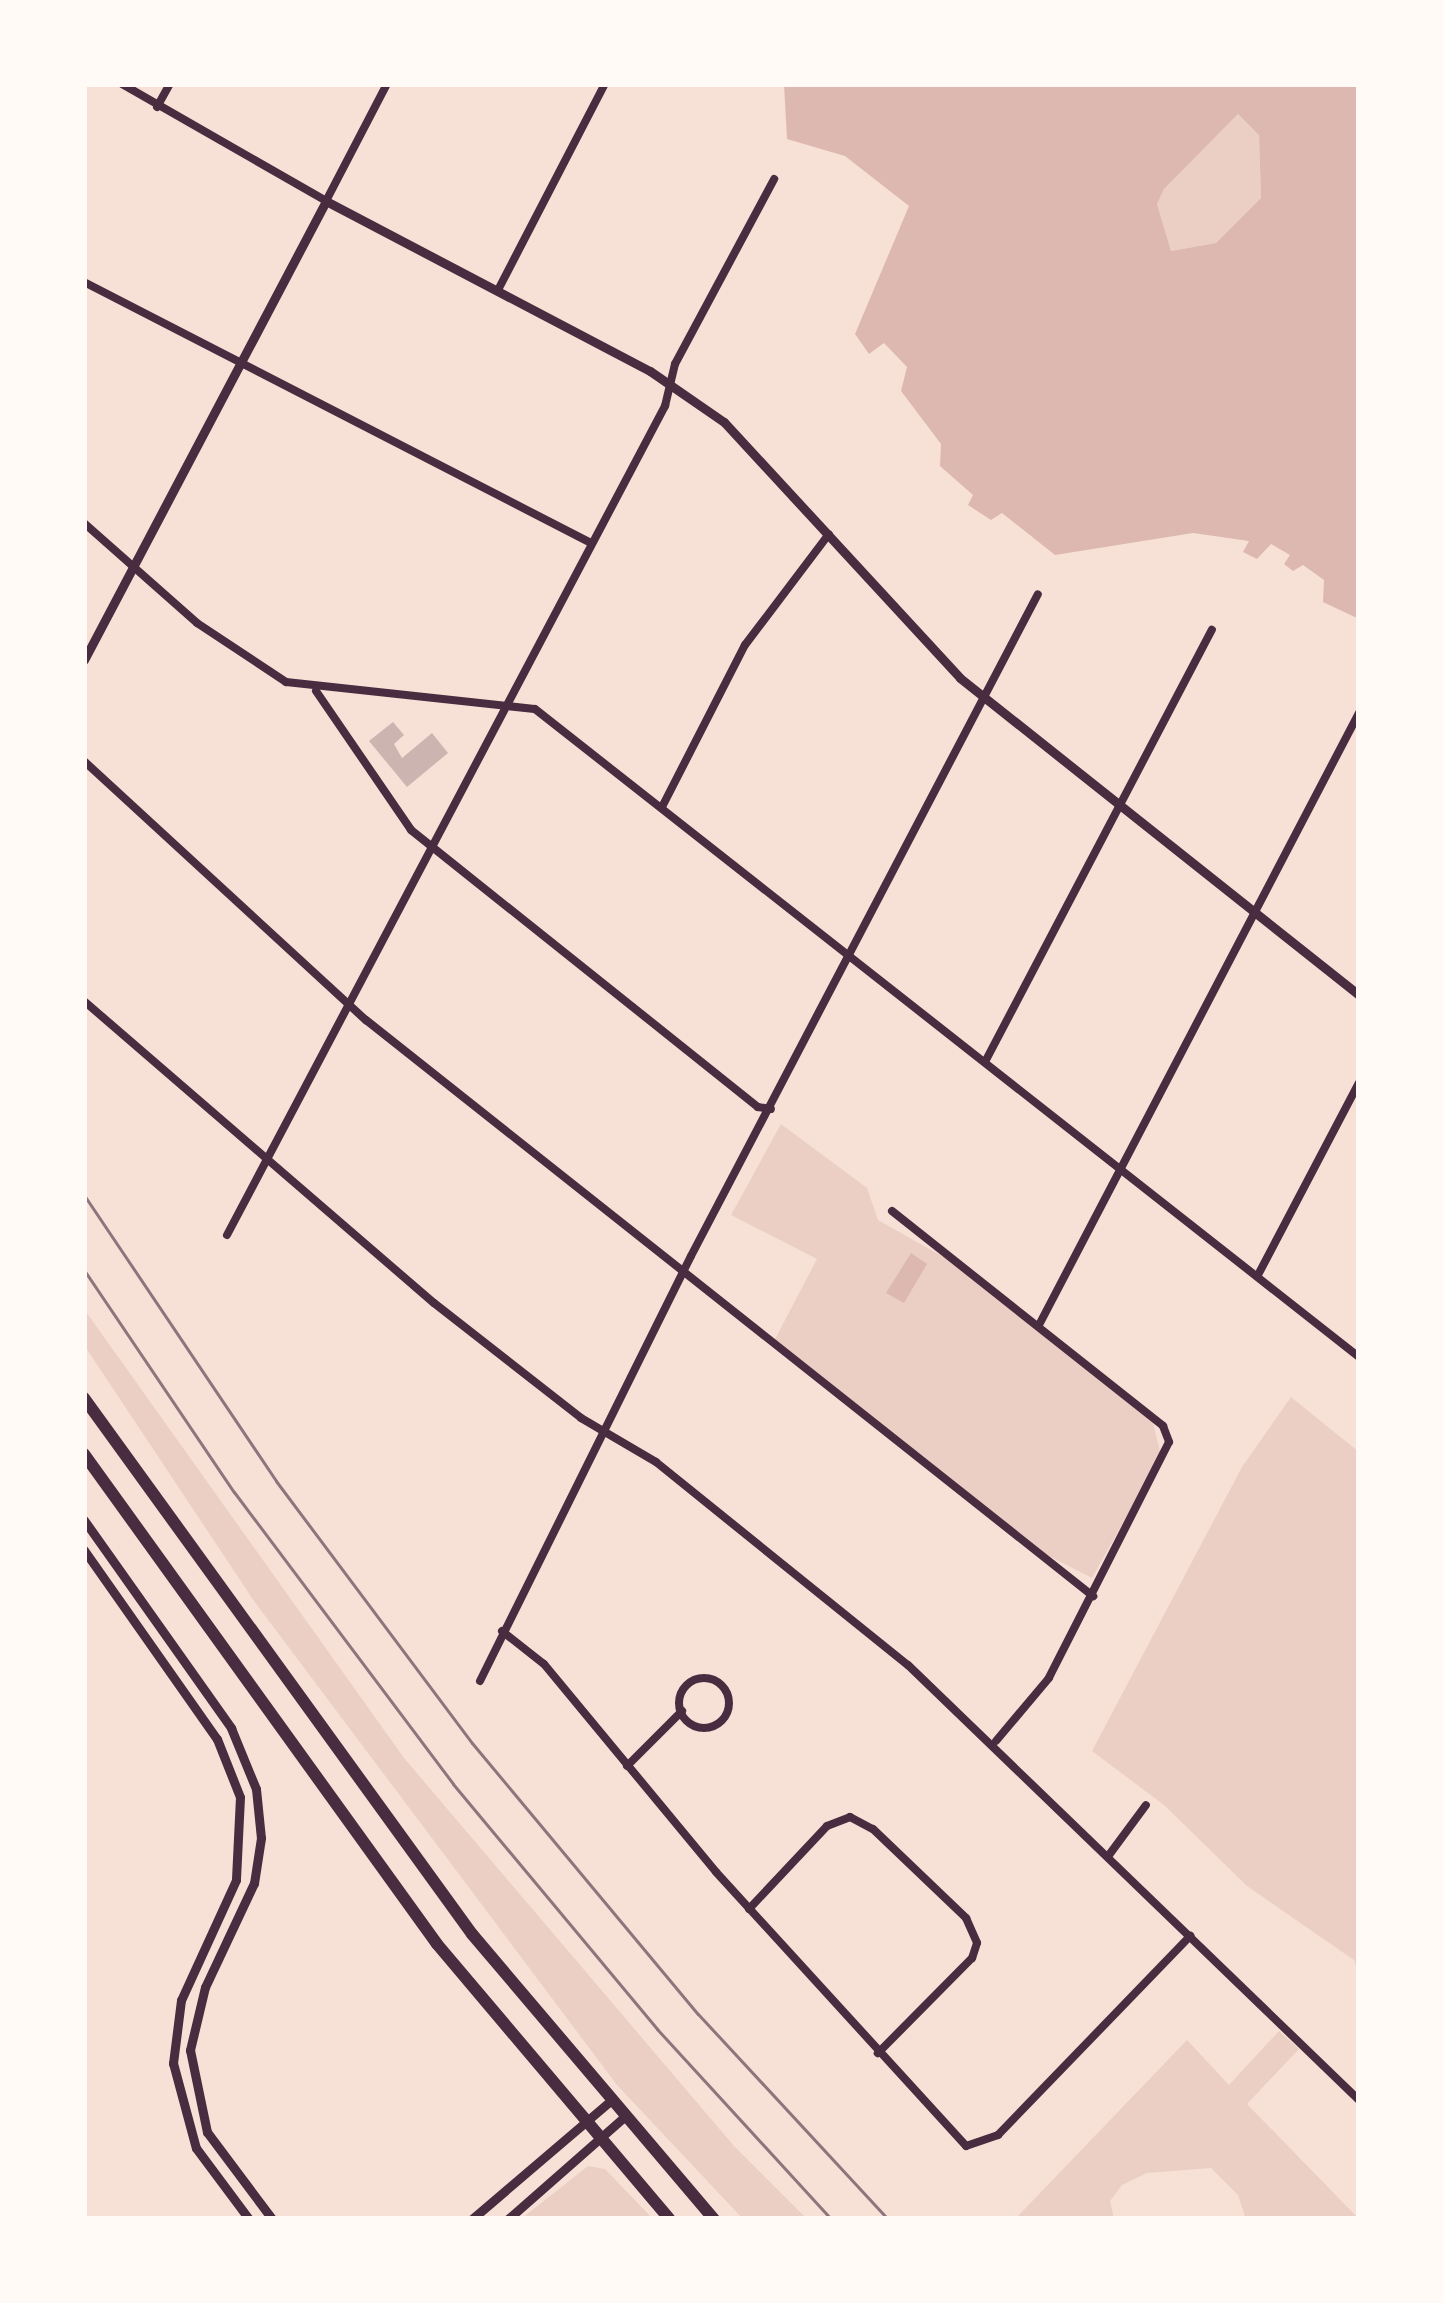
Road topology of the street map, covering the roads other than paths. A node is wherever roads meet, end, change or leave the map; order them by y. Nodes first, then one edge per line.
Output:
1 (122, 84) edge
2 (170, 84) edge
3 (388, 84) edge
4 (604, 84) edge
5 (157, 107) junction
6 (774, 179) dead end
7 (326, 201) junction
8 (84, 282) edge
9 (498, 290) junction
10 (243, 365) junction
11 (670, 384) junction
12 (84, 523) edge
13 (830, 533) junction
14 (591, 543) junction
15 (137, 570) junction
16 (1038, 594) dead end
17 (1212, 630) dead end
18 (84, 660) edge
19 (316, 691) junction
20 (983, 698) junction
21 (509, 701) junction
22 (1359, 713) edge
23 (84, 761) edge
24 (662, 806) junction
25 (1119, 806) junction
26 (433, 848) junction
27 (1255, 913) junction
28 (851, 955) junction
29 (1359, 995) edge
30 (84, 1001) edge
31 (352, 1004) junction
32 (986, 1060) junction
33 (1359, 1083) edge
34 (771, 1109) junction
35 (269, 1163) junction
36 (1121, 1168) junction
37 (892, 1211) dead end
38 (227, 1235) dead end
39 (683, 1276) junction
40 (1258, 1276) junction
41 (1040, 1325) junction
42 (1359, 1357) edge
43 (84, 1398) edge
44 (604, 1427) junction
45 (84, 1454) edge
46 (84, 1520) edge
47 (84, 1550) edge
48 (1093, 1596) junction
49 (502, 1631) junction
50 (480, 1681) dead end
51 (682, 1711) junction
52 (996, 1741) junction
53 (627, 1766) junction
54 (1146, 1805) dead end
55 (1108, 1855) junction
56 (749, 1909) junction
57 (1190, 1936) junction
58 (209, 1940) junction
59 (224, 1948) junction
60 (878, 2054) junction
61 (1359, 2100) edge
62 (610, 2101) junction
63 (624, 2117) junction
64 (584, 2123) junction
65 (598, 2140) junction
66 (249, 2219) edge
67 (272, 2219) edge
68 (472, 2219) edge
69 (508, 2219) edge
70 (669, 2219) edge
71 (714, 2219) edge

1 - 5 street
2 - 5 street
3 - 7 street
4 - 9 street
5 - 7 street
6 - 11 street
7 - 9 street
7 - 10 street
8 - 10 street
9 - 11 street
10 - 14 street
10 - 15 street
11 - 13 street
11 - 14 street
12 - 15 street
13 - 20 street
13 - 24 street
14 - 21 street
15 - 18 street
15 - 19 street
16 - 20 street
17 - 25 street
19 - 21 street
19 - 26 street
20 - 25 street
20 - 28 street
21 - 24 street
21 - 26 street
22 - 27 street
23 - 31 street
24 - 28 street
25 - 27 street
25 - 32 street
26 - 31 street
26 - 34 street
27 - 29 street
27 - 36 street
28 - 32 street
28 - 34 street
30 - 35 street
31 - 35 street
31 - 39 street
32 - 36 street
33 - 40 street
34 - 39 street
35 - 38 street
35 - 44 street
36 - 40 street
36 - 41 street
37 - 41 street
39 - 44 street
39 - 48 street
40 - 42 street
41 - 48 street
43 - 62 highway
44 - 49 street
44 - 52 street
45 - 64 highway
46 - 59 street
47 - 58 street
48 - 52 street
49 - 50 street
49 - 53 street
51 - 51 street
51 - 53 street
52 - 55 street
53 - 56 street
54 - 55 street
55 - 57 street
56 - 60 street
56 - 60 street
57 - 60 street
57 - 61 street
58 - 59 street
58 - 66 street
59 - 67 street
62 - 63 highway
62 - 64 street
63 - 65 street
63 - 71 highway
64 - 65 highway
64 - 68 street
65 - 69 street
65 - 70 highway

